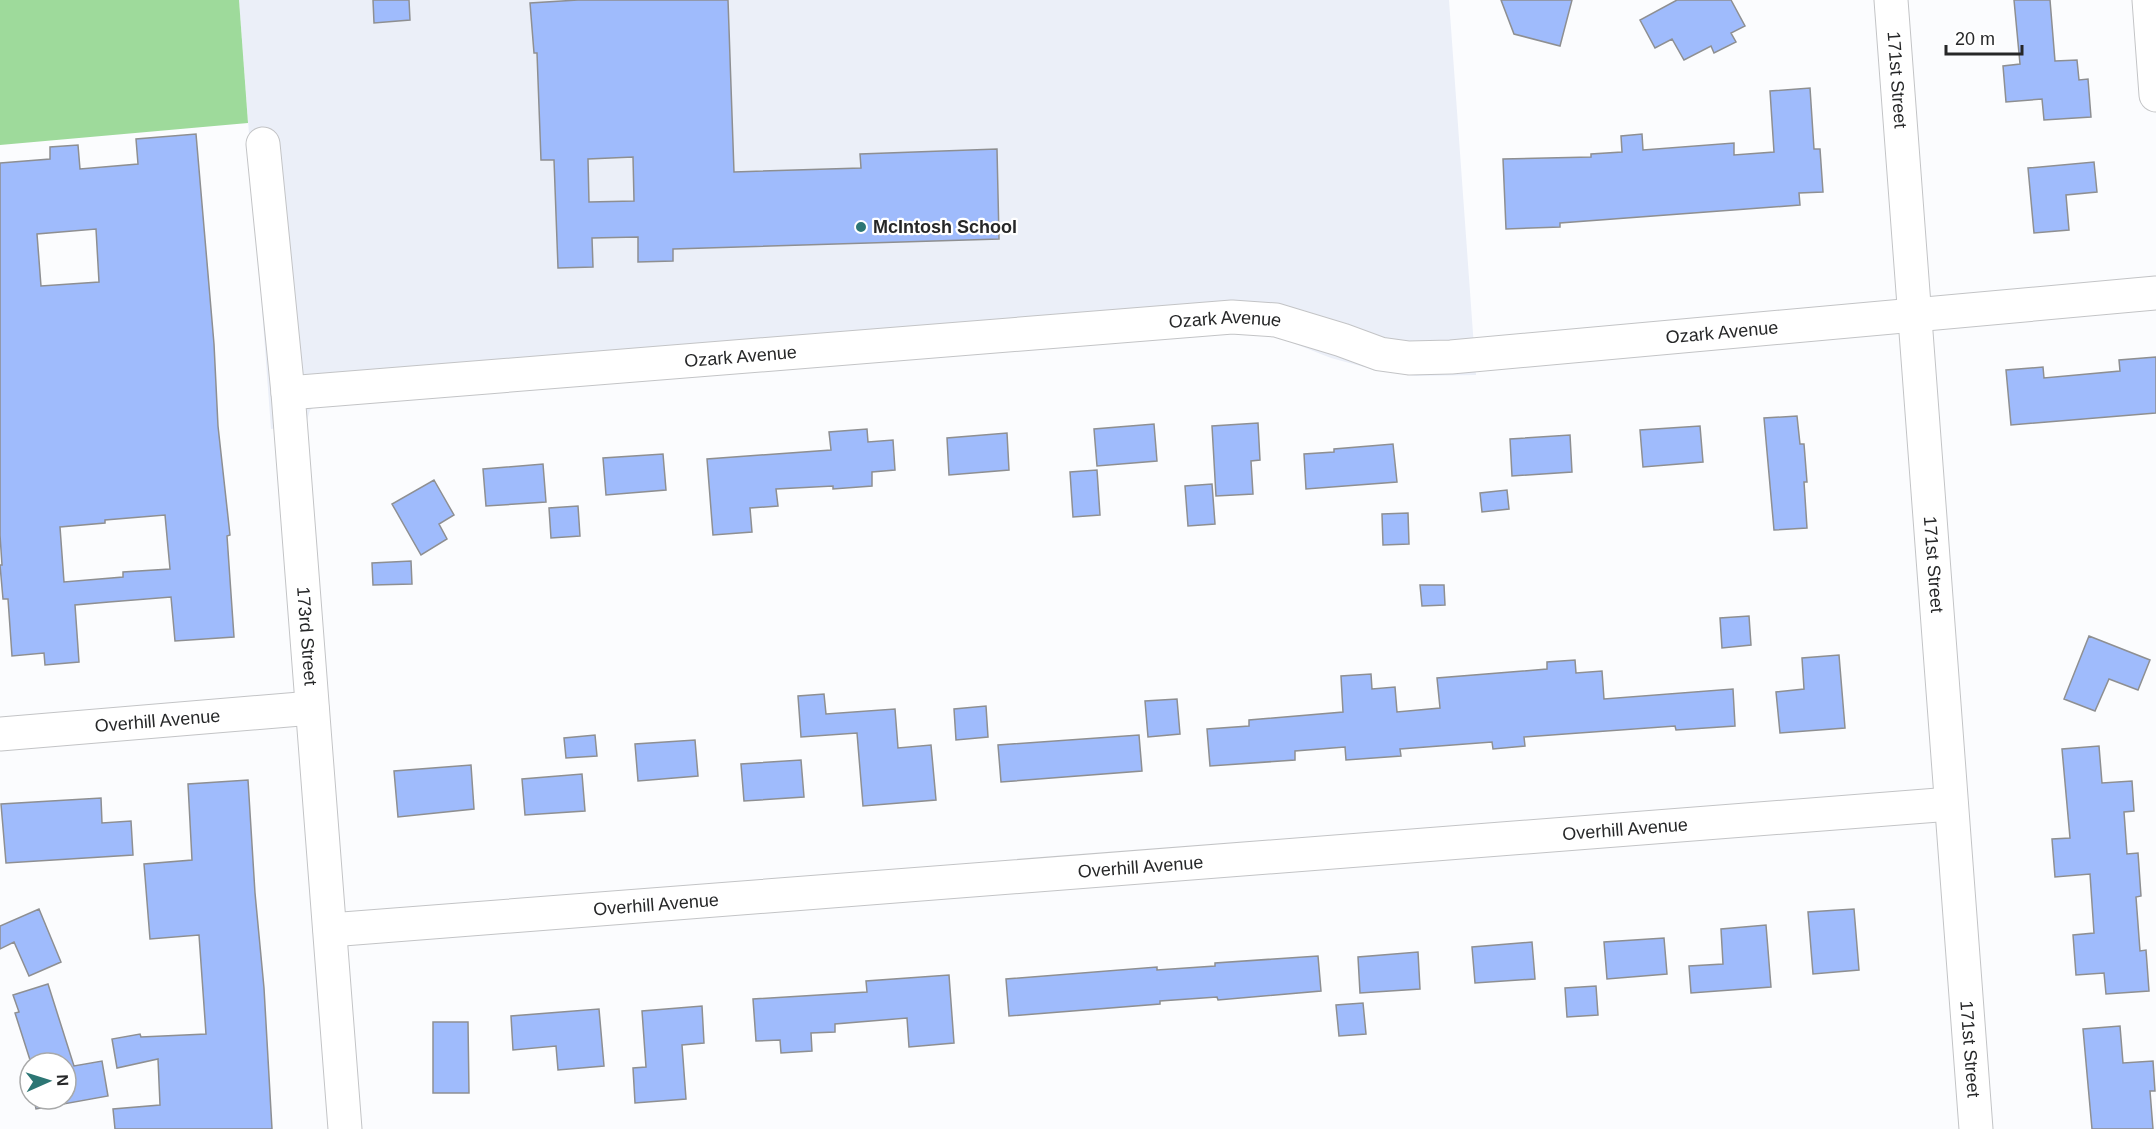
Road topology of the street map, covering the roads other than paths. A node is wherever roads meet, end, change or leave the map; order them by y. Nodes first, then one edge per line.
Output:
1 (1891, 0) edge
2 (2149, 0) edge
3 (2156, 95) edge
4 (263, 144) dead end
5 (2156, 293) edge
6 (1915, 316) junction
7 (288, 393) junction
8 (312, 708) junction
9 (0, 734) edge
10 (1951, 804) junction
11 (330, 930) junction
12 (345, 1129) edge
13 (1976, 1129) edge

1 - 6 street, 171st Street
2 - 3 street
4 - 7 street, 173rd Street
5 - 6 street, Ozark Avenue
6 - 7 street, Ozark Avenue
6 - 10 street, 171st Street
7 - 8 street, 173rd Street
8 - 9 street, Overhill Avenue
8 - 11 street, 173rd Street
10 - 11 street, Overhill Avenue
10 - 13 street, 171st Street
11 - 12 street, 173rd Street

